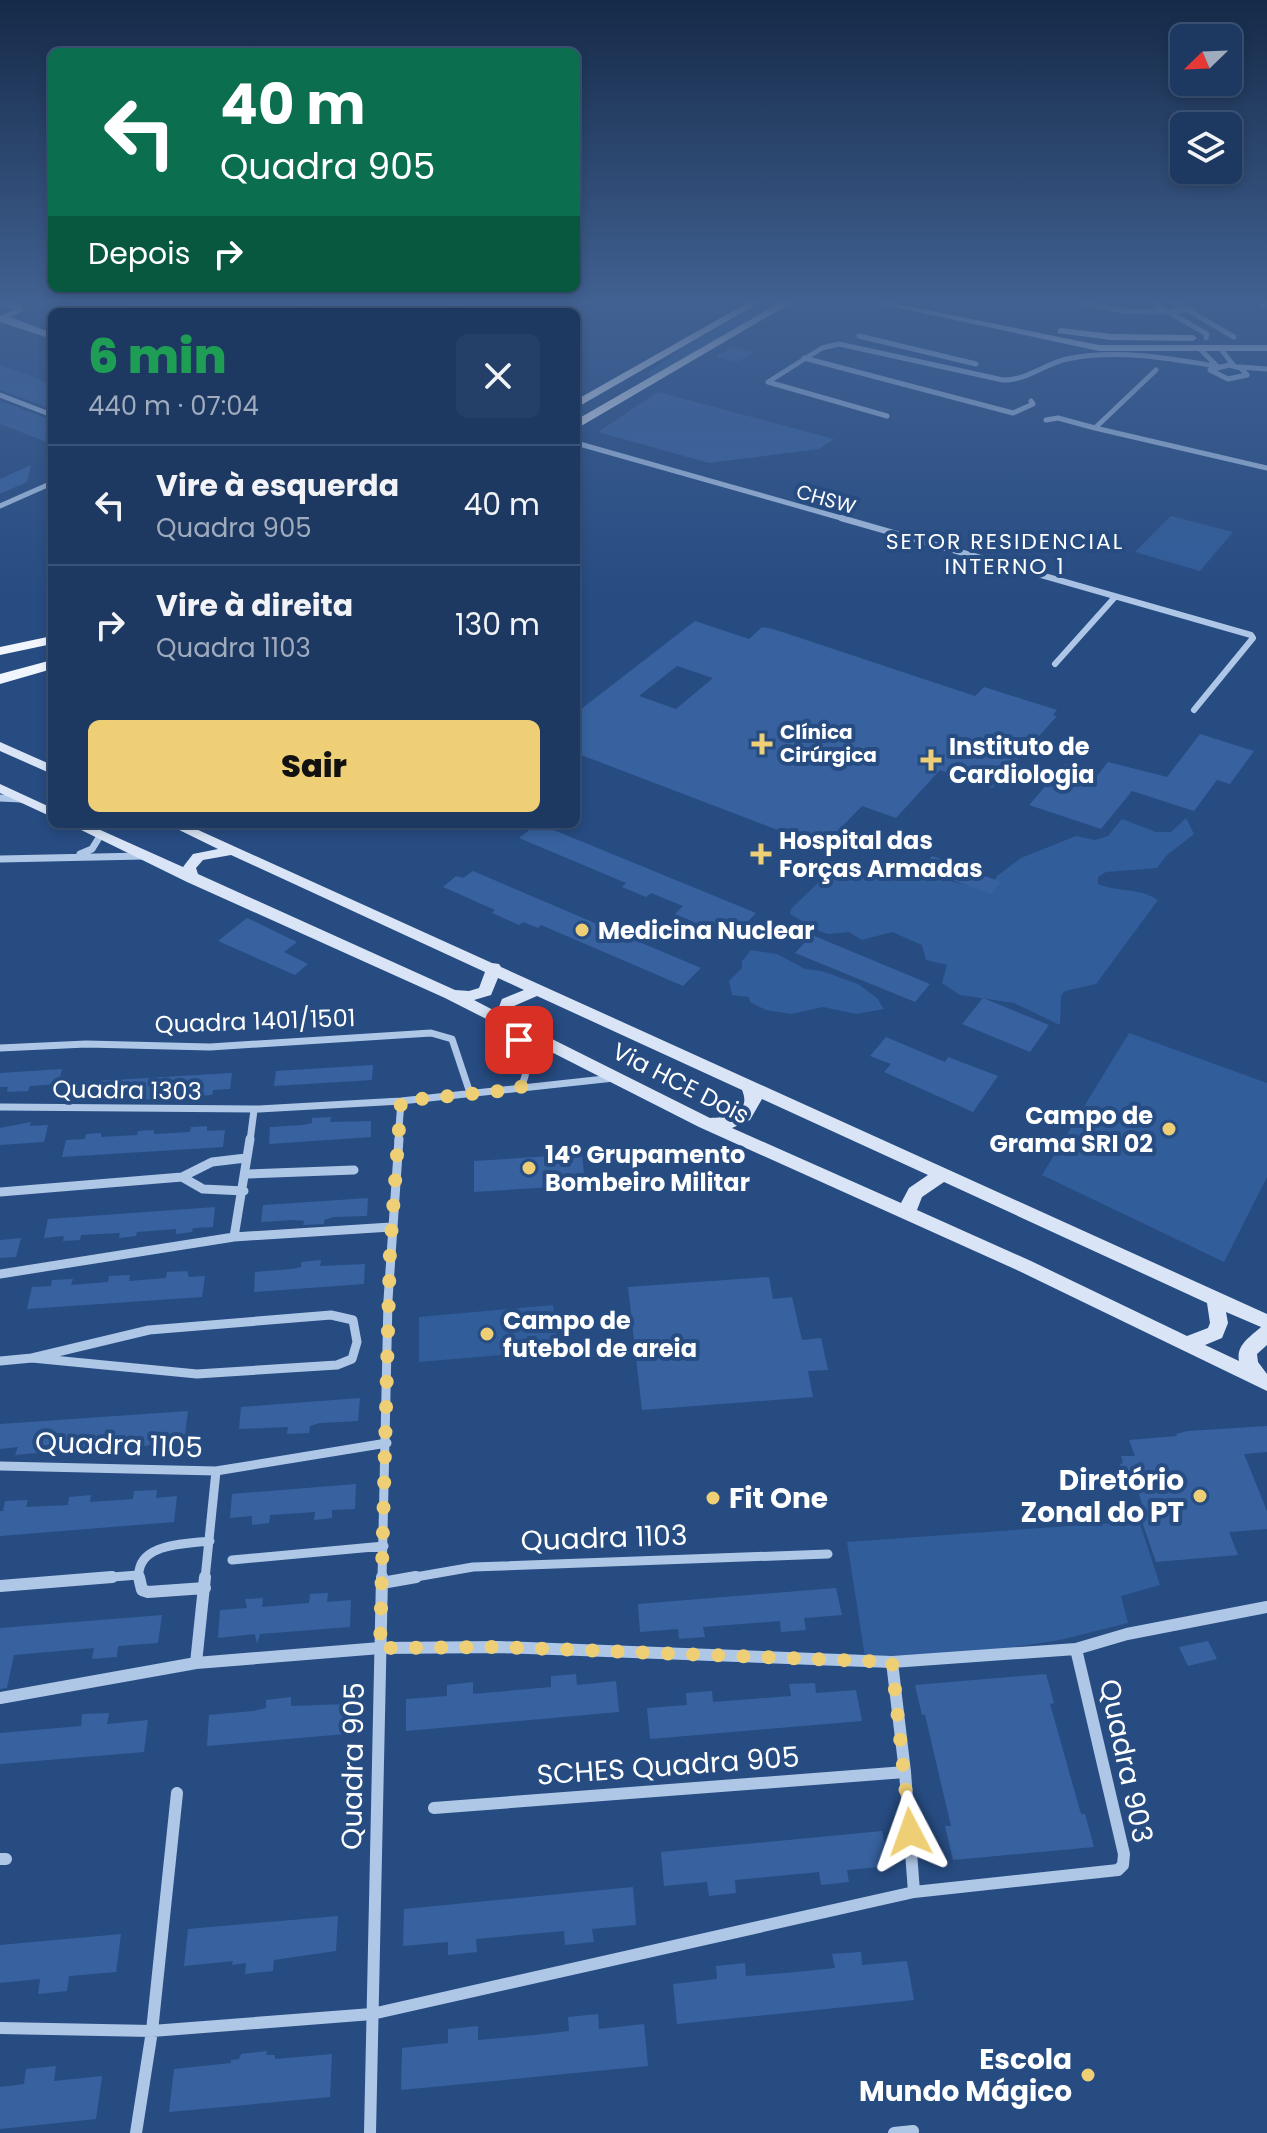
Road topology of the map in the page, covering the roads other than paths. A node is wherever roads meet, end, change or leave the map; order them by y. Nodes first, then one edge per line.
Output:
1 (20, 403) edge
2 (613, 403) edge
3 (839, 403) edge
4 (973, 403) edge
5 (1032, 403) edge
6 (1122, 403) edge
7 (48, 413) edge
8 (887, 416) dead end
9 (1046, 420) dead end
10 (580, 423) edge
11 (1095, 428) junction
12 (580, 444) edge
13 (1267, 468) edge
14 (48, 485) edge
15 (0, 506) edge
16 (1115, 597) junction
17 (48, 641) edge
18 (6, 650) edge
19 (1055, 664) dead end
20 (48, 665) edge
21 (26, 671) junction
22 (0, 679) edge
23 (1194, 710) dead end
24 (0, 746) edge
25 (0, 754) edge
26 (16, 754) junction
27 (48, 768) edge
28 (0, 788) edge
29 (0, 798) edge
30 (21, 799) junction
31 (48, 811) edge
32 (84, 828) edge
33 (183, 828) edge
34 (100, 836) junction
35 (232, 851) junction
36 (145, 856) junction
37 (63, 857) junction
38 (0, 859) edge
39 (192, 879) junction
40 (494, 967) junction
41 (539, 989) junction
42 (450, 994) junction
43 (511, 1027) junction
44 (0, 1048) edge
45 (618, 1077) junction
46 (748, 1084) junction
47 (520, 1089) junction
48 (470, 1093) junction
49 (401, 1101) junction
50 (0, 1107) edge
51 (254, 1110) junction
52 (705, 1123) junction
53 (246, 1158) junction
54 (354, 1170) dead end
55 (247, 1174) junction
56 (946, 1174) junction
57 (182, 1177) junction
58 (244, 1191) junction
59 (0, 1192) edge
60 (908, 1214) junction
61 (391, 1227) junction
62 (234, 1237) junction
63 (0, 1274) edge
64 (1215, 1298) junction
65 (1267, 1322) edge
66 (1267, 1333) edge
67 (1186, 1344) junction
68 (32, 1358) junction
69 (0, 1361) edge
70 (1263, 1381) edge
71 (387, 1443) junction
72 (0, 1466) edge
73 (216, 1471) junction
74 (210, 1541) junction
75 (384, 1546) junction
76 (828, 1554) dead end
77 (232, 1560) dead end
78 (138, 1575) junction
79 (382, 1583) junction
80 (0, 1586) edge
81 (205, 1588) junction
82 (1267, 1607) edge
83 (380, 1648) junction
84 (1076, 1649) junction
85 (892, 1662) junction
86 (196, 1663) junction
87 (0, 1698) edge
88 (905, 1772) junction
89 (177, 1793) dead end
90 (434, 1808) dead end
91 (914, 1892) junction
92 (372, 2014) junction
93 (0, 2028) edge
94 (152, 2031) junction
95 (913, 2131) edge
96 (136, 2133) edge
97 (370, 2133) edge
98 (894, 2133) edge

1 - 7 street
2 - 10 main road
3 - 8 street
4 - 5 street
6 - 11 street
9 - 11 street
11 - 13 street
12 - 16 street, CHSW
14 - 15 street
16 - 19 street
16 - 23 street, CHSW
17 - 18 main road
18 - 21 main road
20 - 21 main road
21 - 22 main road
24 - 26 main road
25 - 26 main road
26 - 27 main road
28 - 30 main road
29 - 30 street
30 - 31 main road
32 - 34 main road, Via HCE Dois
33 - 35 main road, Via HCE Dois
34 - 36 main road, Via HCE Dois
34 - 37 street
35 - 39 main road
35 - 40 main road, Via HCE Dois
36 - 37 street
36 - 39 main road, Via HCE Dois
37 - 38 street
39 - 42 main road, Via HCE Dois
40 - 41 main road, Via HCE Dois
40 - 42 main road
41 - 43 main road
41 - 46 main road, Via HCE Dois
42 - 43 main road, Via HCE Dois
43 - 45 main road, Via HCE Dois
43 - 47 street
44 - 48 street, Quadra 1401/1501
45 - 47 street, Quadra 1303
45 - 52 main road, Via HCE Dois
46 - 52 main road
46 - 56 main road, Via HCE Dois
47 - 48 street, Quadra 1303
48 - 49 street, Quadra 1303
49 - 51 street, Quadra 1303
49 - 61 street
50 - 51 street, Quadra 1303
51 - 53 street
52 - 60 main road, Via HCE Dois
53 - 55 street
53 - 57 street
54 - 55 street
55 - 58 street
56 - 60 main road
56 - 64 main road, Via HCE Dois
57 - 58 street
57 - 59 street
58 - 62 street
60 - 67 main road, Via HCE Dois
61 - 62 street
61 - 71 street
62 - 63 street
64 - 65 main road, Via HCE Dois
64 - 67 main road
66 - 70 main road
67 - 70 main road, Via HCE Dois
68 - 68 street
68 - 69 street
71 - 73 street
71 - 75 street
72 - 73 street, Quadra 1105
73 - 74 street, Quadra 1105
74 - 78 street
74 - 81 street, Quadra 1105
75 - 77 street
75 - 79 street
76 - 79 street, Quadra 1103
78 - 80 street
78 - 81 street
79 - 83 street
81 - 86 street, Quadra 1105
82 - 84 street
83 - 85 street, Quadra 905
83 - 86 street
83 - 92 street, Quadra 905
84 - 85 street
84 - 91 street, Quadra 903
85 - 88 street
86 - 87 street
88 - 90 street, SCHES Quadra 905
88 - 91 street
89 - 94 street
91 - 92 street
92 - 94 street
92 - 97 street, Quadra 905
93 - 94 street
94 - 96 street
95 - 98 street

